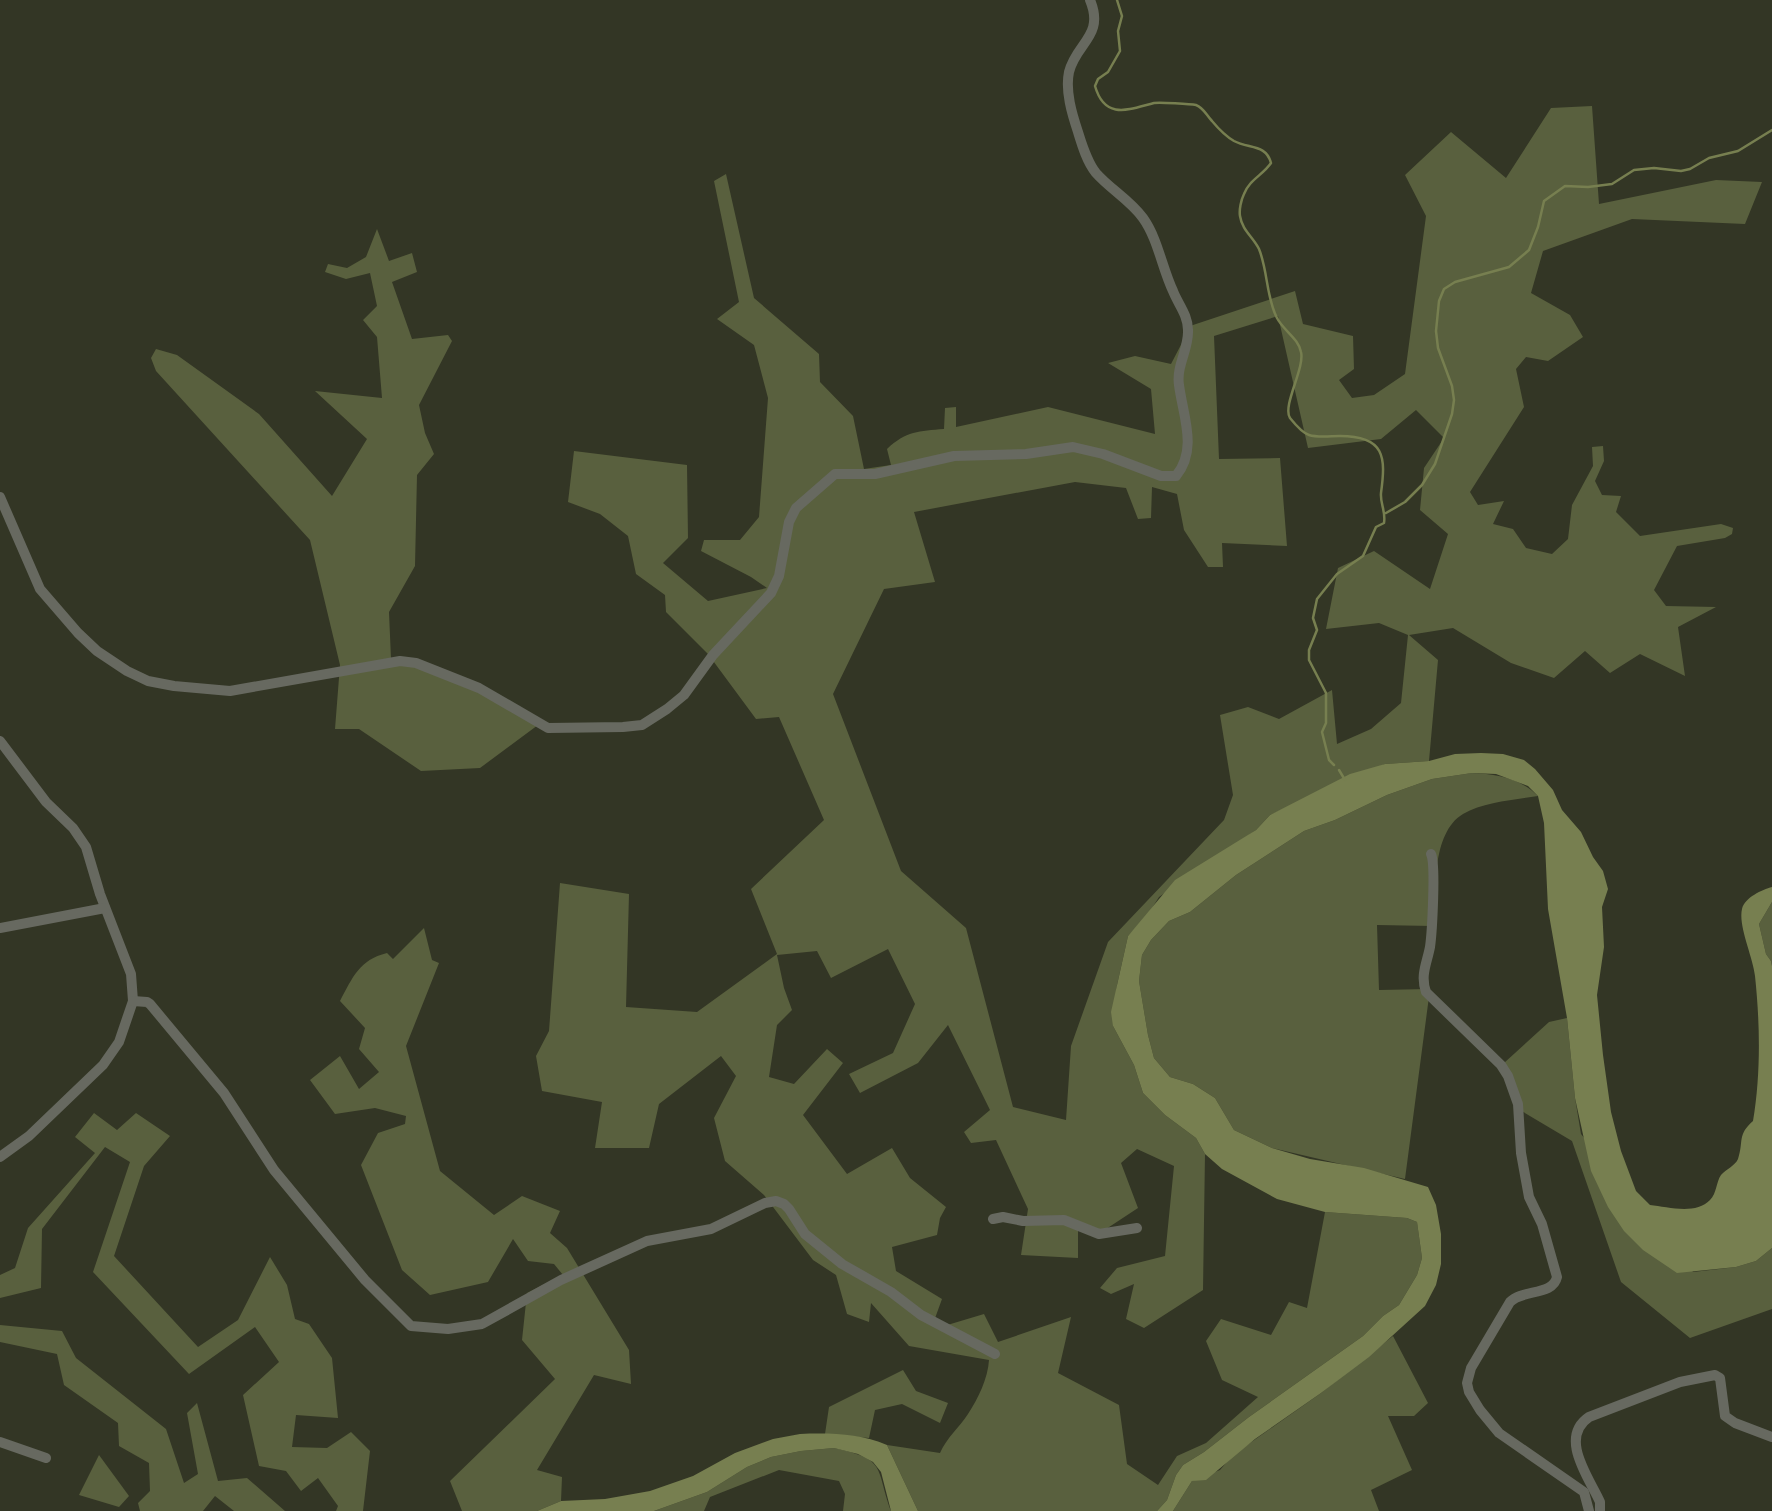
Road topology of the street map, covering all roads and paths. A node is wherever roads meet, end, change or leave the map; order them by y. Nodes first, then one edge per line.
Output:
1 (1090, 0) edge
2 (0, 496) edge
3 (0, 742) edge
4 (1431, 854) dead end
5 (105, 908) junction
6 (0, 928) edge
7 (133, 1001) junction
8 (0, 1157) edge
9 (993, 1219) dead end
10 (1137, 1228) dead end
11 (994, 1354) dead end
12 (1772, 1436) edge
13 (0, 1442) edge
14 (46, 1458) dead end
15 (1590, 1511) edge
16 (1600, 1511) edge

1 - 2 street
3 - 5 street
4 - 15 street
5 - 6 street
5 - 7 street
7 - 8 street
7 - 11 street
9 - 10 street
12 - 16 street
13 - 14 street

